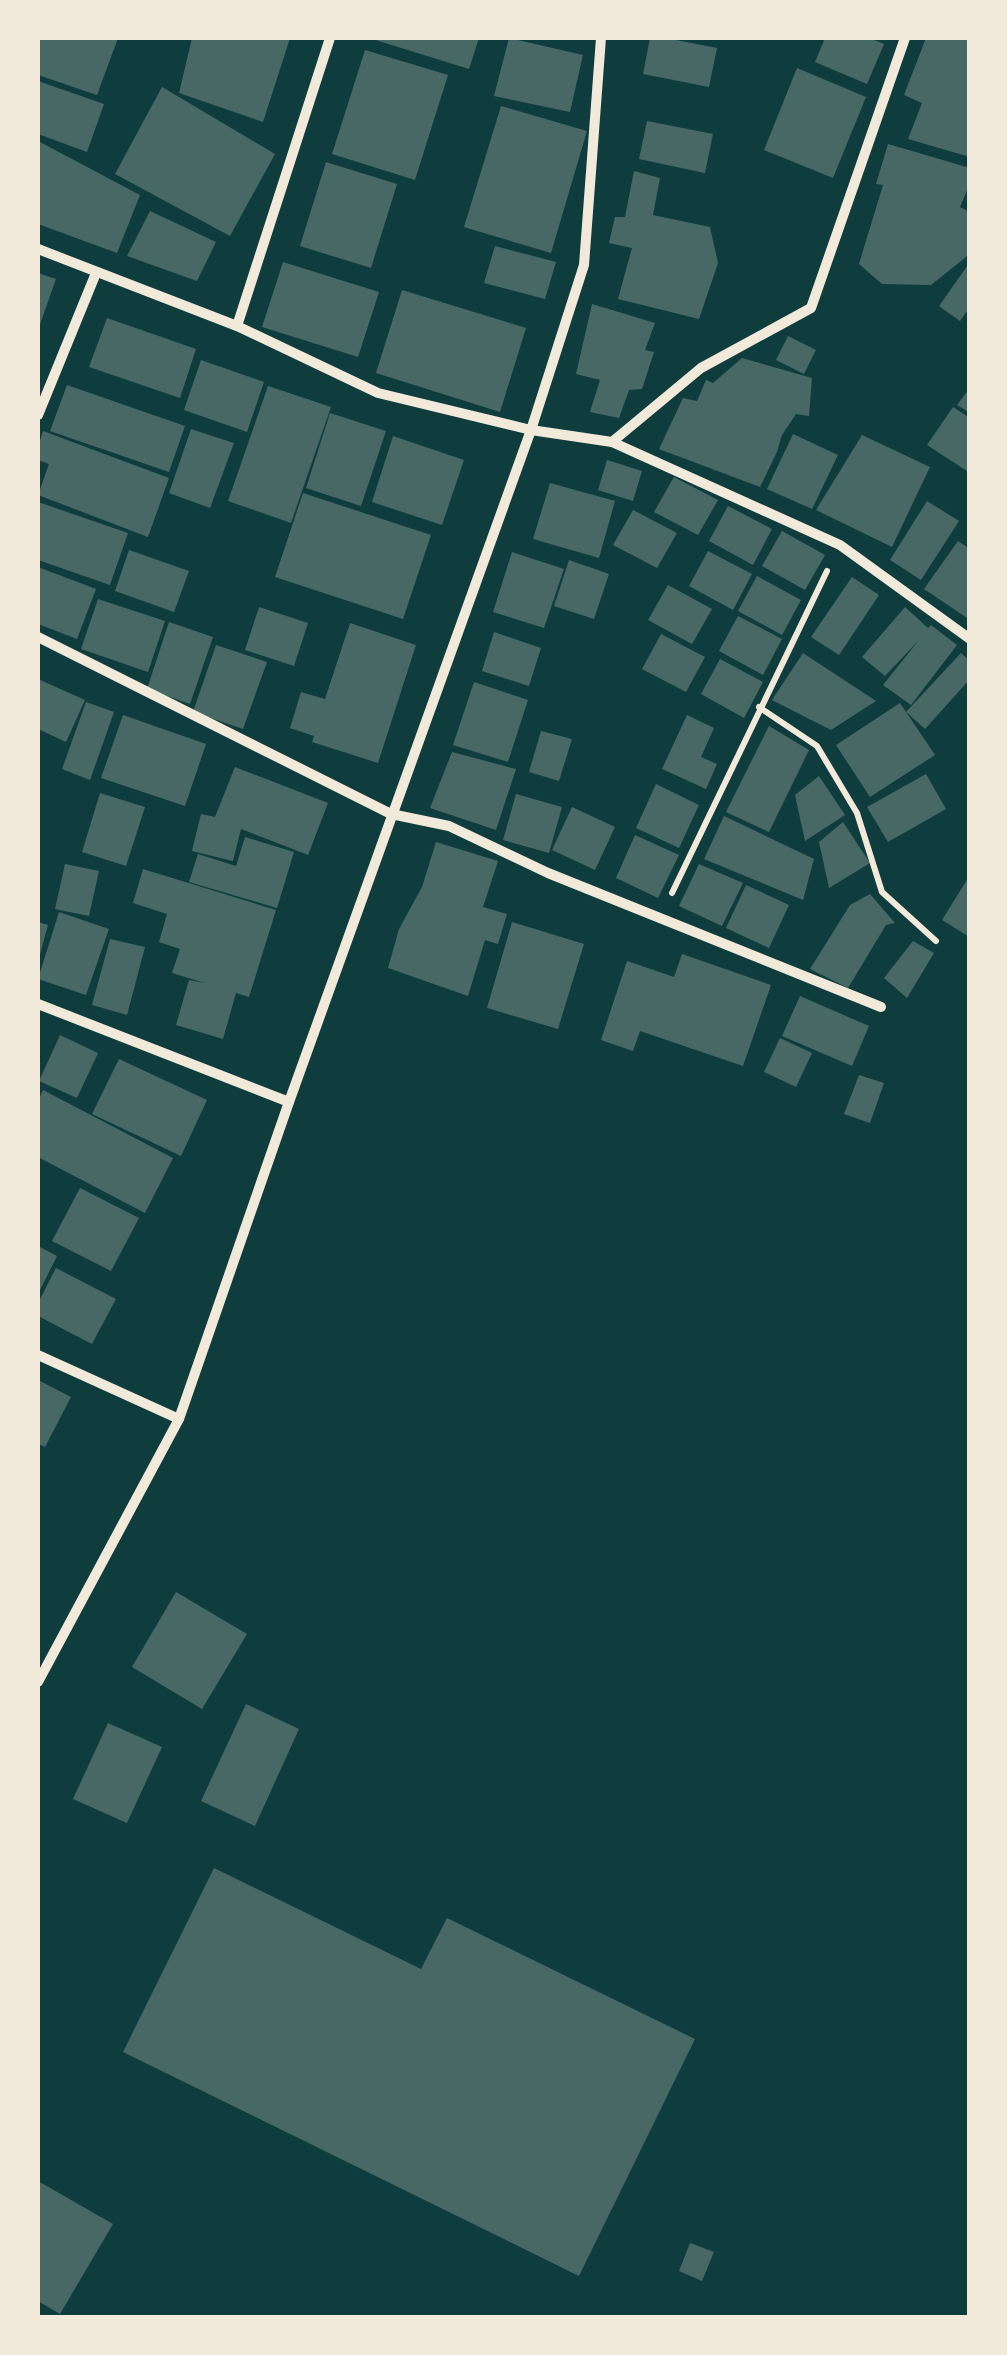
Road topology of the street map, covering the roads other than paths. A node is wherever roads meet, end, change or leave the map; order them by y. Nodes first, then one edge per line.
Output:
1 (330, 38) edge
2 (601, 38) edge
3 (905, 38) edge
4 (38, 249) edge
5 (96, 273) junction
6 (237, 326) junction
7 (38, 416) edge
8 (531, 430) junction
9 (612, 442) junction
10 (38, 637) edge
11 (970, 639) edge
12 (391, 814) junction
13 (38, 1004) edge
14 (881, 1007) dead end
15 (289, 1102) junction
16 (38, 1355) edge
17 (179, 1420) junction
18 (38, 1682) edge

1 - 6 street
2 - 8 street
3 - 9 street
4 - 5 street
5 - 6 street
5 - 7 street
6 - 8 street
8 - 9 street
8 - 12 street
9 - 11 street
10 - 12 street
12 - 14 street
12 - 15 street
13 - 15 street
15 - 17 street
16 - 17 street
17 - 18 street

